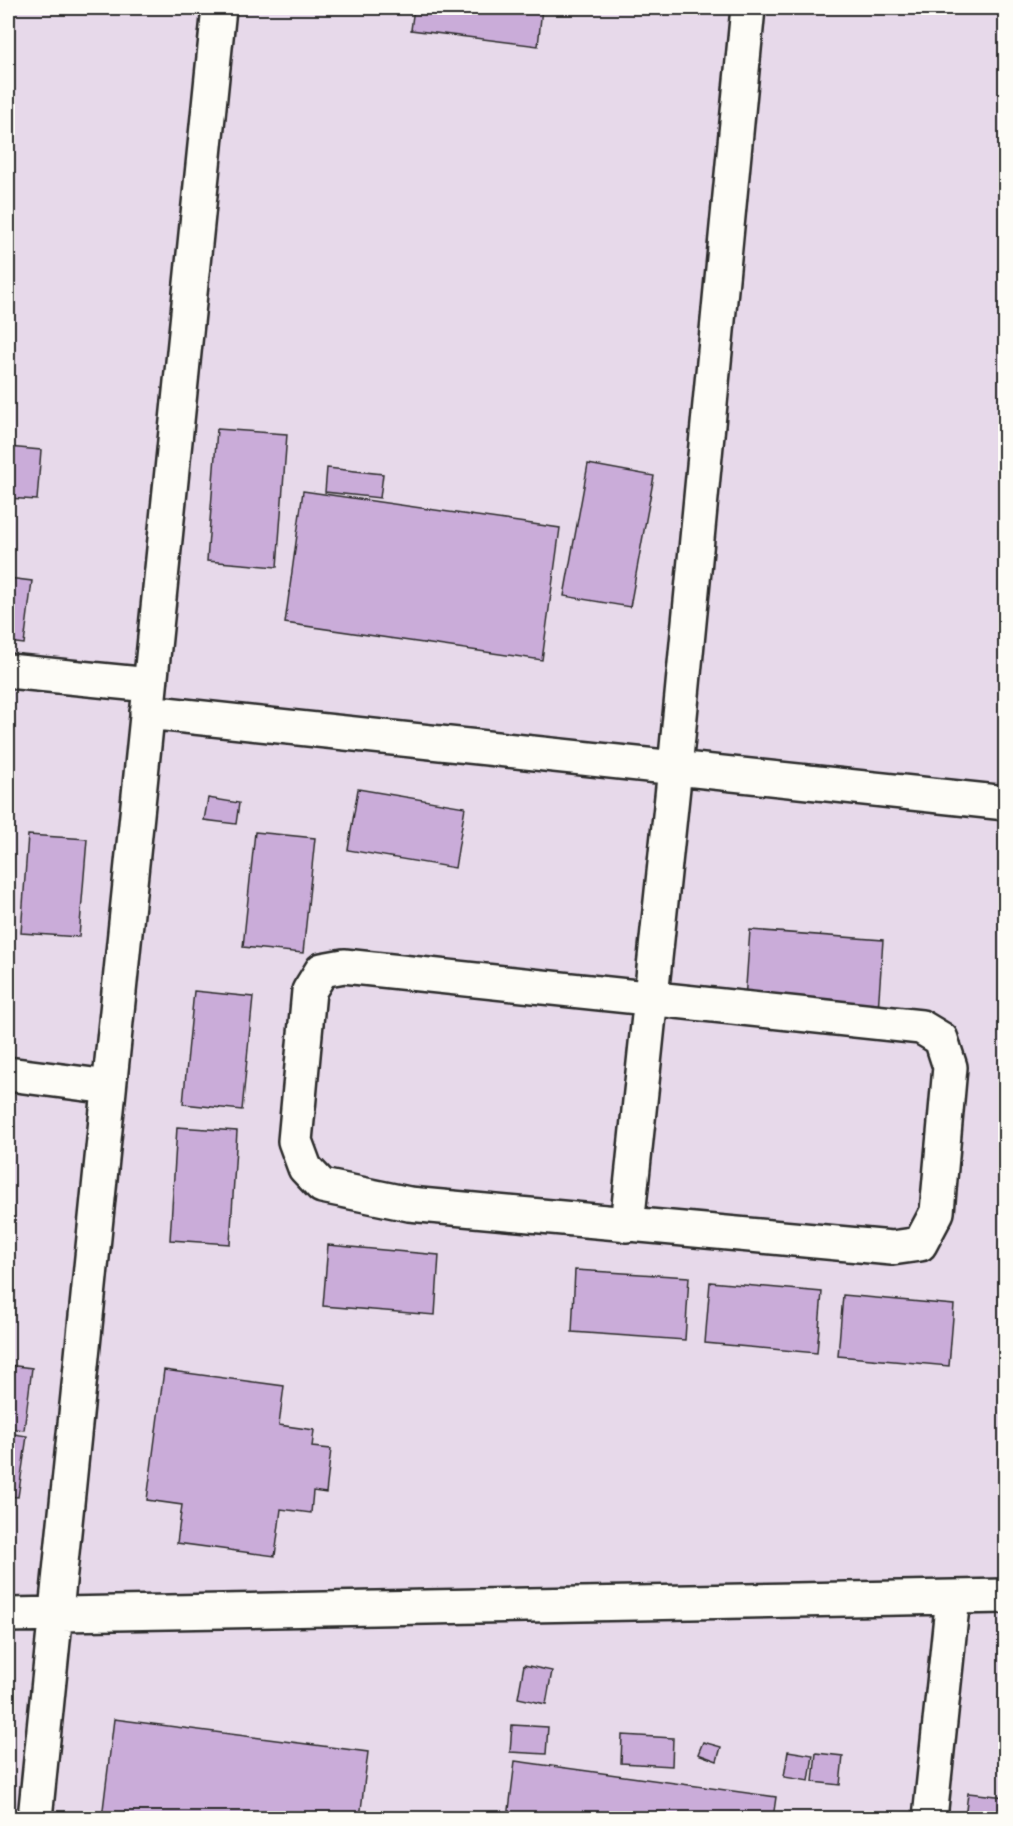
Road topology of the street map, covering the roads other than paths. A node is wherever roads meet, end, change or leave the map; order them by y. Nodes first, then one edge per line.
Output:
1 (219, 8) edge
2 (748, 8) edge
3 (8, 671) edge
4 (149, 699) junction
5 (675, 768) junction
6 (1005, 803) edge
7 (651, 998) junction
8 (8, 1074) edge
9 (109, 1087) junction
10 (627, 1225) junction
11 (1005, 1596) edge
12 (953, 1597) junction
13 (56, 1614) junction
14 (8, 1615) edge
15 (35, 1818) edge
16 (930, 1818) edge

1 - 4 lane
2 - 5 lane
3 - 4 lane
4 - 5 lane
4 - 9 lane
5 - 6 lane
5 - 7 lane
7 - 10 lane
7 - 10 lane
7 - 10 lane
8 - 9 lane
9 - 13 lane
11 - 12 lane
12 - 13 lane
12 - 16 lane
13 - 14 lane
13 - 15 lane

